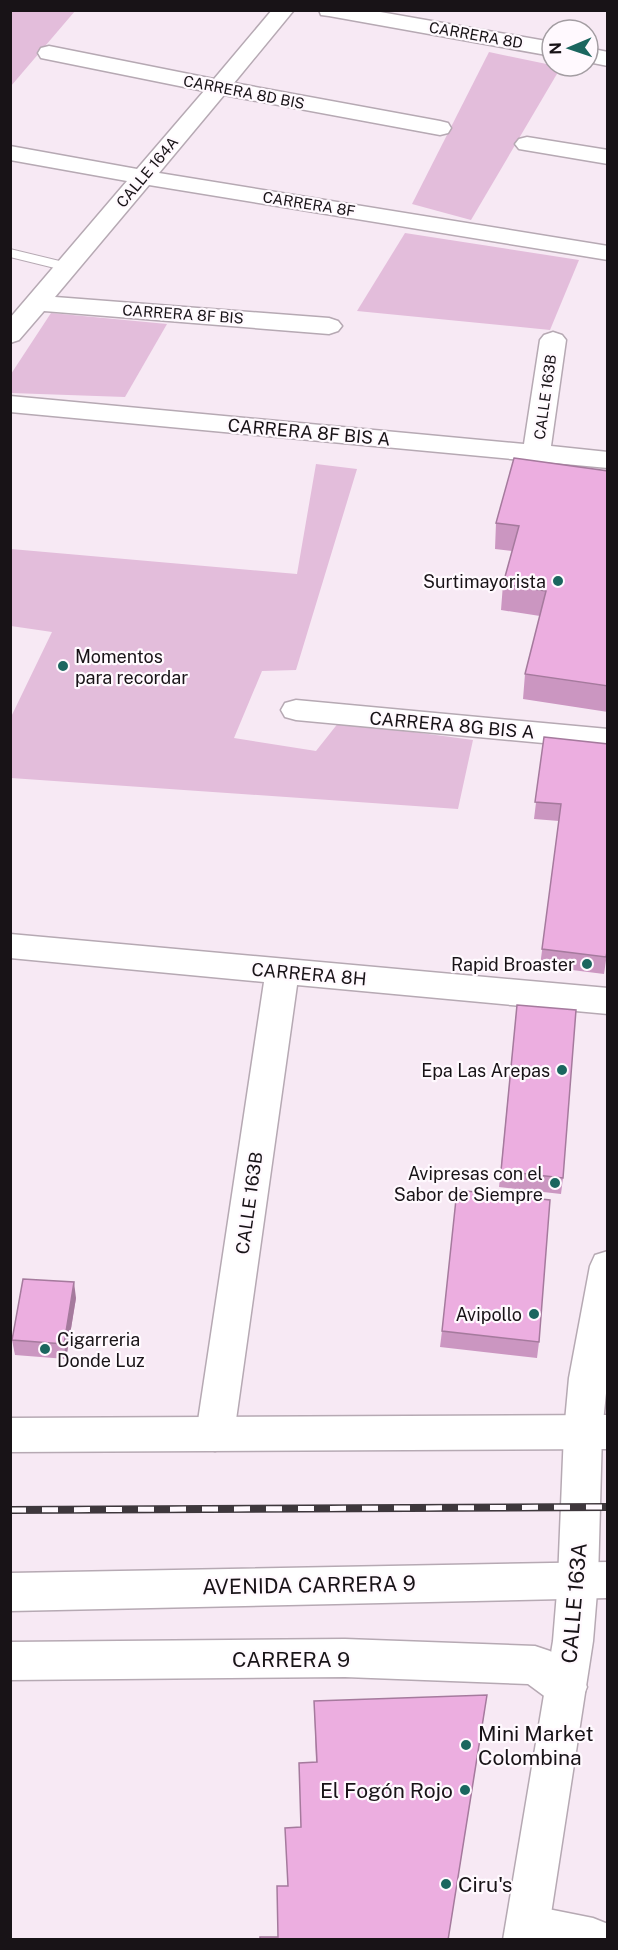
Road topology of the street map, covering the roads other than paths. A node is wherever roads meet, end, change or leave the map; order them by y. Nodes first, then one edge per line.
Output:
1 (284, 10) edge
2 (329, 10) edge
3 (449, 10) edge
4 (436, 28) junction
5 (540, 47) edge
6 (49, 53) dead end
7 (218, 87) junction
8 (440, 128) dead end
9 (527, 144) dead end
10 (10, 153) edge
11 (608, 157) edge
12 (142, 177) junction
13 (10, 253) edge
14 (608, 254) edge
15 (68, 267) junction
16 (38, 303) junction
17 (329, 326) dead end
18 (10, 335) edge
19 (553, 340) dead end
20 (10, 404) edge
21 (536, 454) junction
22 (608, 460) edge
23 (296, 710) dead end
24 (608, 739) edge
25 (10, 946) edge
26 (282, 972) junction
27 (608, 1001) edge
28 (608, 1266) edge
29 (595, 1432) edge
30 (215, 1434) junction
31 (10, 1436) edge
32 (593, 1580) edge
33 (10, 1592) edge
34 (10, 1661) edge
35 (566, 1687) junction
36 (526, 1933) edge
37 (593, 1940) edge

1 - 7 street, CALLE 164A
2 - 4 street, CARRERA 8D
3 - 4 street
4 - 5 street, CARRERA 8D
6 - 7 street, CARRERA 8D BIS
7 - 8 street, CARRERA 8D BIS
7 - 12 street, CALLE 164A
9 - 11 street
10 - 12 street, CARRERA 8F
12 - 14 street, CARRERA 8F
12 - 15 street, CALLE 164A
13 - 15 lane
15 - 16 street, CALLE 164A
16 - 17 street, CARRERA 8F BIS
16 - 18 street, CALLE 164A
19 - 21 street, CALLE 163B
20 - 21 street, CARRERA 8F BIS A
21 - 22 street, CARRERA 8F BIS A
23 - 24 street, CARRERA 8G BIS A
25 - 26 street, CARRERA 8H
26 - 27 street, CARRERA 8H
26 - 30 street, CALLE 163B
28 - 29 street, CALLE 163A
29 - 30 street
29 - 32 street, CALLE 163A
30 - 31 street
32 - 33 street, AVENIDA CARRERA 9
32 - 35 street, CALLE 163A
34 - 35 street, CARRERA 9
35 - 36 street, CALLE 163A
36 - 37 street

